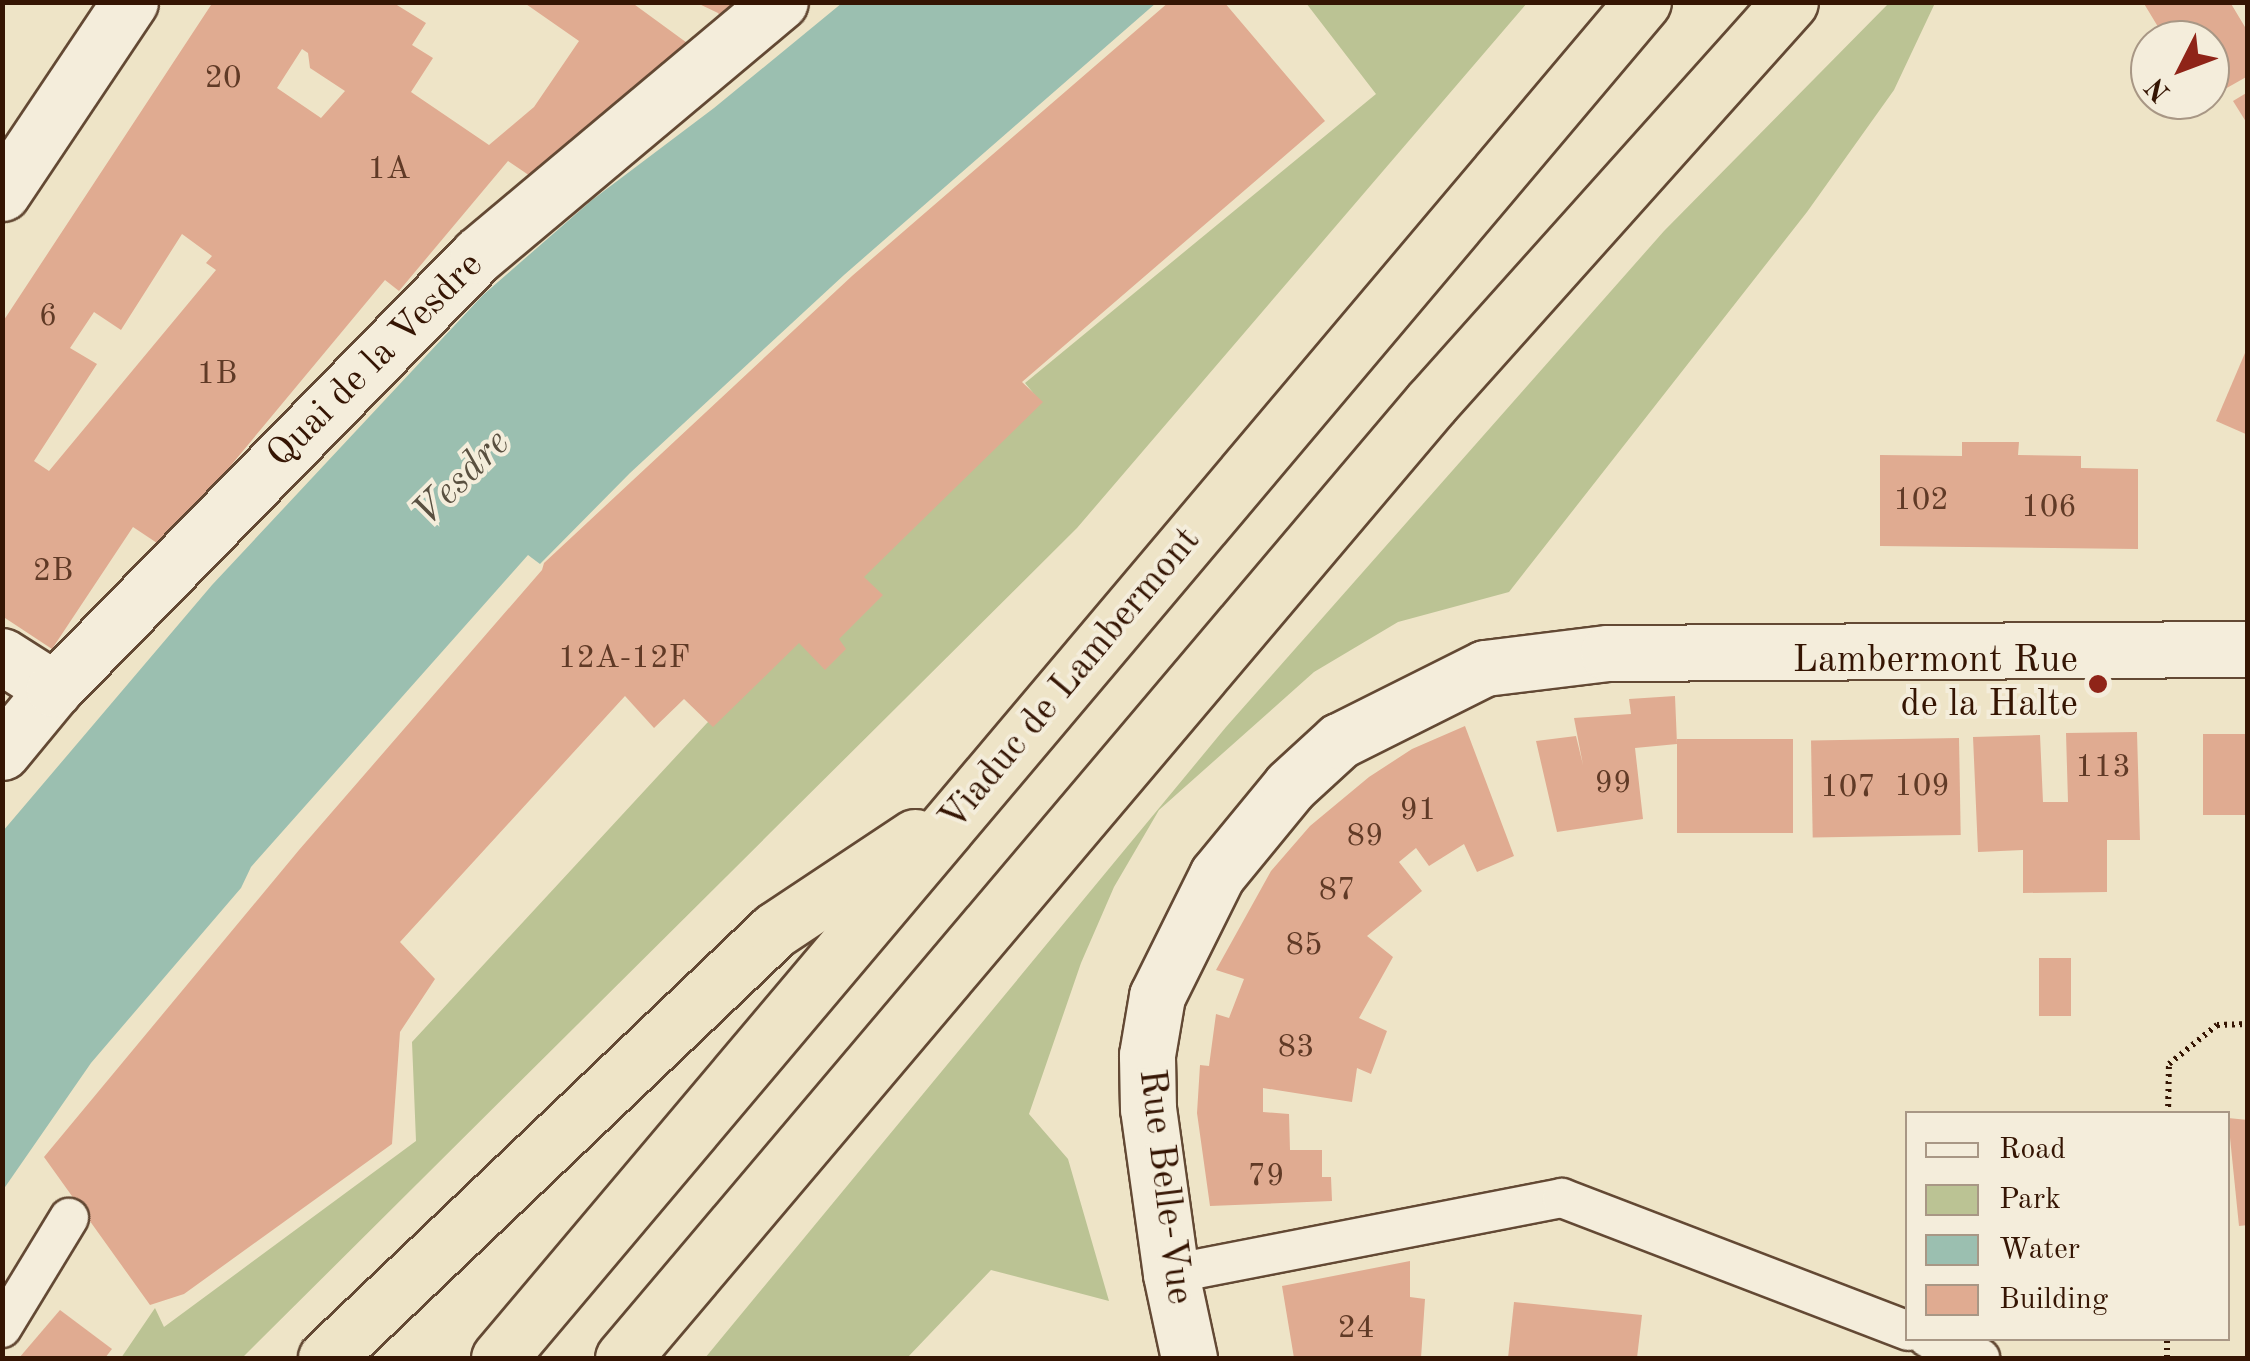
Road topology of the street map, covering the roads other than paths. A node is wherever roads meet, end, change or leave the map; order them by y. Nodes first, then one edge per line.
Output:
1 (130, 2) edge
2 (780, 2) edge
3 (1643, 2) edge
4 (1790, 2) edge
5 (2, 192) edge
6 (2247, 647) edge
7 (2, 656) edge
8 (54, 690) junction
9 (2, 752) edge
10 (968, 802) junction
11 (69, 1218) dead end
12 (1171, 1274) junction
13 (2, 1328) edge
14 (1905, 1330) edge
15 (1936, 1341) edge
16 (326, 1358) edge
17 (499, 1358) edge
18 (622, 1358) edge
19 (1189, 1358) edge
20 (1980, 1358) edge

1 - 5 street
2 - 8 street, Quai de la Vesdre
3 - 10 highway, Viaduc de Lambermont
4 - 18 highway
6 - 12 street, Rue Belle-Vue
7 - 8 street
8 - 9 street, Quai de la Vesdre
10 - 16 highway
10 - 17 highway, Viaduc de Lambermont
11 - 13 lane
12 - 14 lane
12 - 19 street, Rue Belle-Vue
15 - 20 lane

